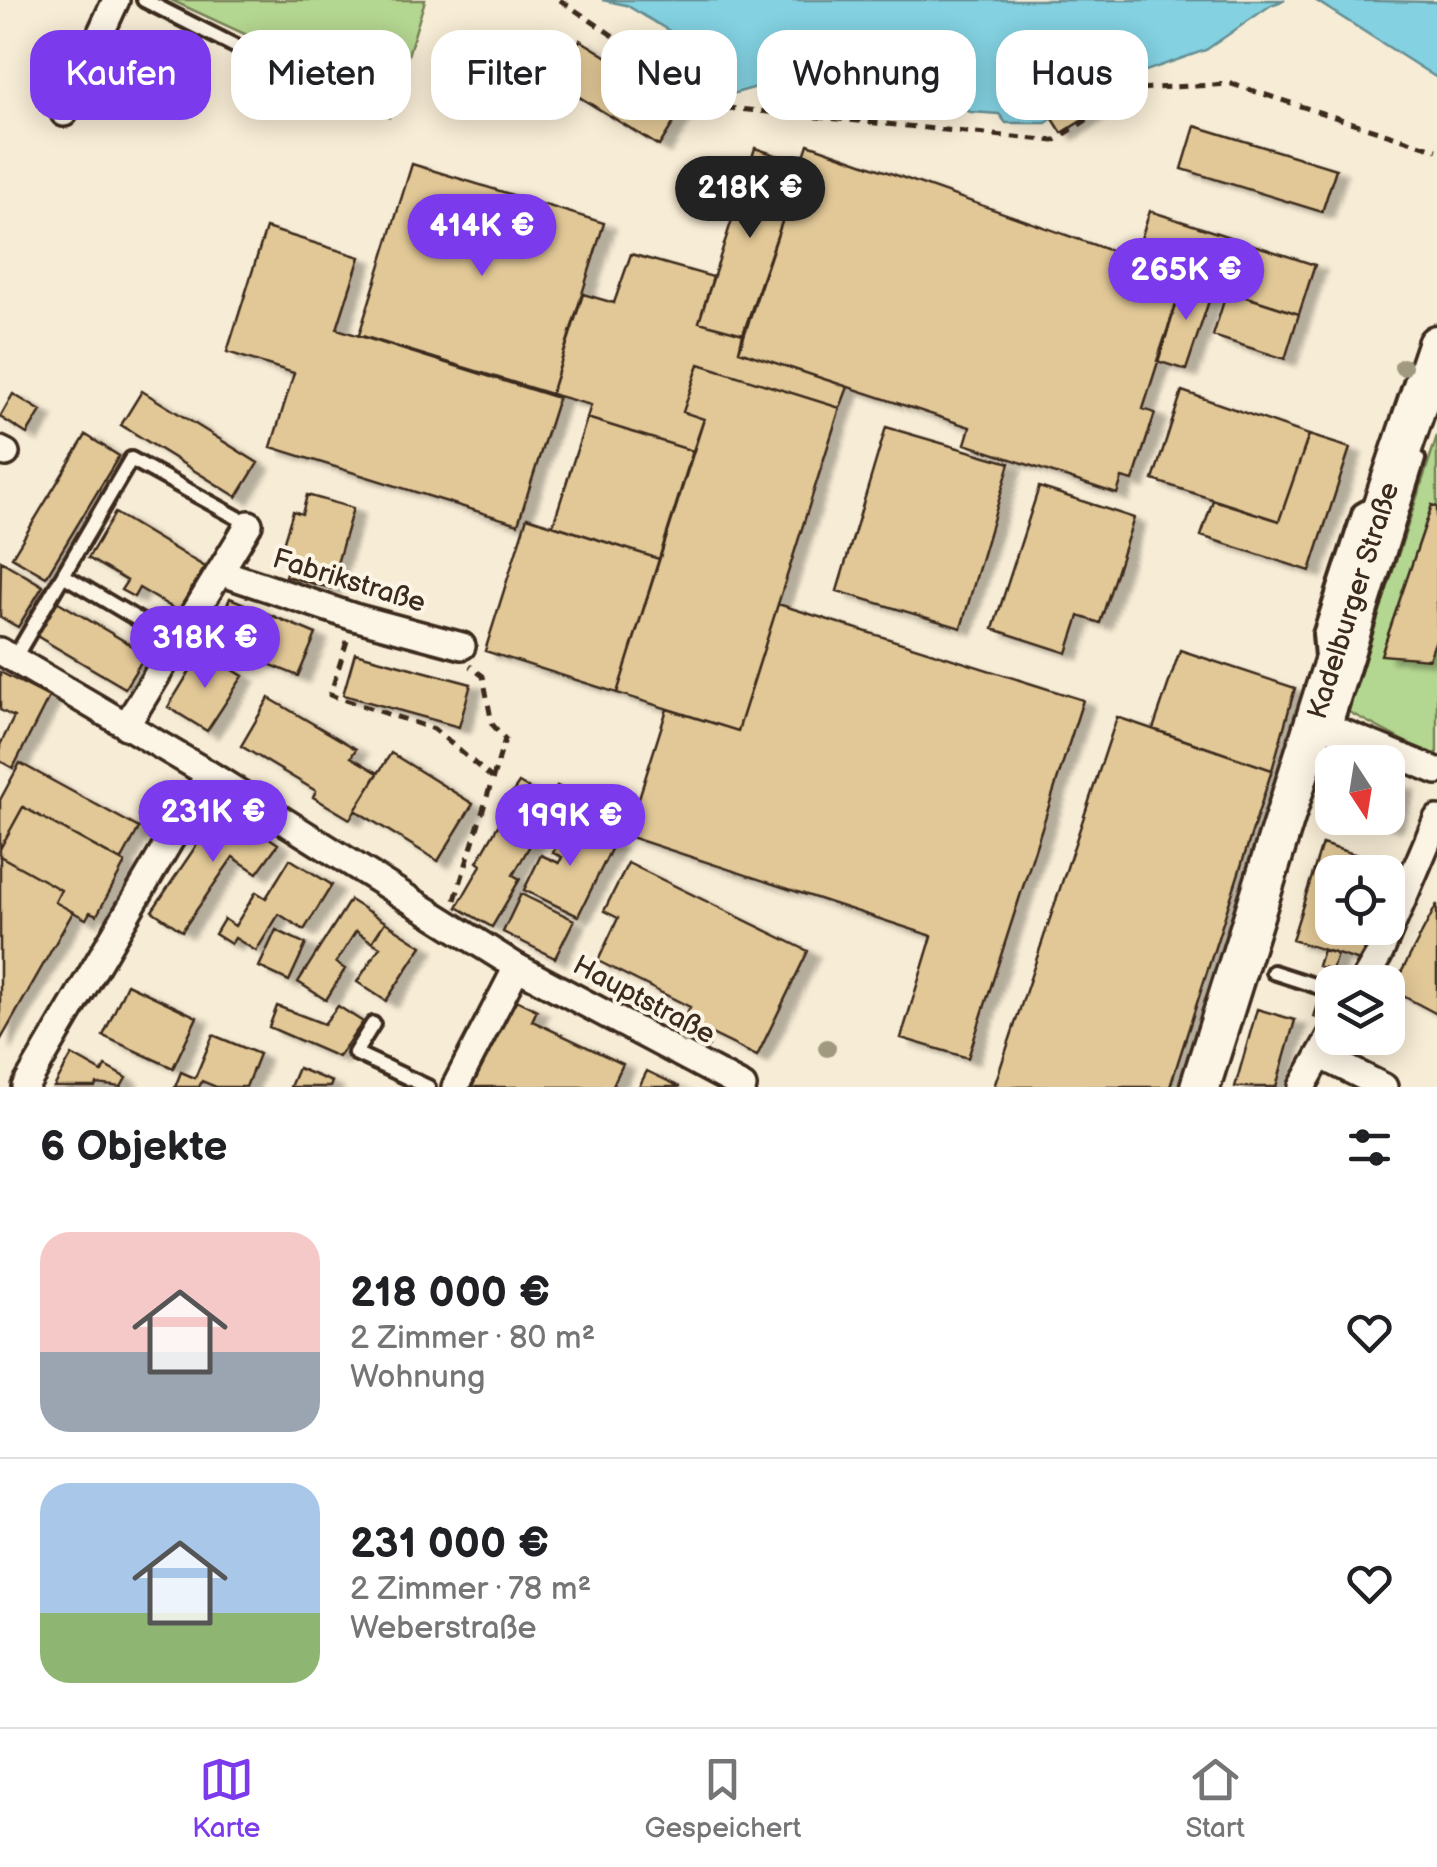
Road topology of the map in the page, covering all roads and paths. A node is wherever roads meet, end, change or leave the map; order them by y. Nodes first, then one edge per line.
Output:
1 (116, 0) edge
2 (144, 0) edge
3 (560, 0) edge
4 (102, 30) edge
5 (231, 44) edge
6 (1437, 150) edge
7 (1437, 345) edge
8 (1424, 439) dead end
9 (249, 524) joint
10 (220, 572) junction
11 (63, 574) junction
12 (354, 617) junction
13 (176, 642) junction
14 (462, 646) joint
15 (7, 655) edge
16 (1325, 716) junction
17 (126, 726) junction
18 (1437, 771) edge
19 (209, 774) junction
20 (492, 778) junction
21 (1437, 819) edge
22 (446, 924) junction
23 (1373, 965) edge
24 (517, 967) junction
25 (1273, 972) dead end
26 (1315, 986) edge
27 (374, 1024) dead end
28 (1320, 1055) edge
29 (1341, 1055) edge
30 (25, 1087) edge
31 (428, 1087) edge
32 (455, 1087) edge
33 (742, 1087) edge
34 (1200, 1087) edge
35 (1302, 1087) edge
36 (1384, 1087) edge

1 - 4 street
2 - 5 lane
3 - 6 path
7 - 16 main road, Kadelburger Straße
8 - 16 lane
9 - 10 street, Fabrikstraße
9 - 11 lane
10 - 12 street, Fabrikstraße
10 - 13 street, Fabrikstraße
11 - 13 lane
11 - 15 lane
12 - 14 street, Fabrikstraße
12 - 20 path
13 - 17 street, Fabrikstraße
14 - 20 path
15 - 17 street, Hauptstraße
16 - 18 street
16 - 34 main road, Kadelburger Straße
17 - 19 street, Hauptstraße
19 - 22 street, Hauptstraße
19 - 30 street
20 - 22 path
21 - 23 street
22 - 24 street, Hauptstraße
24 - 32 street
24 - 33 street, Hauptstraße
25 - 26 lane
27 - 31 lane
28 - 35 street
29 - 36 street

